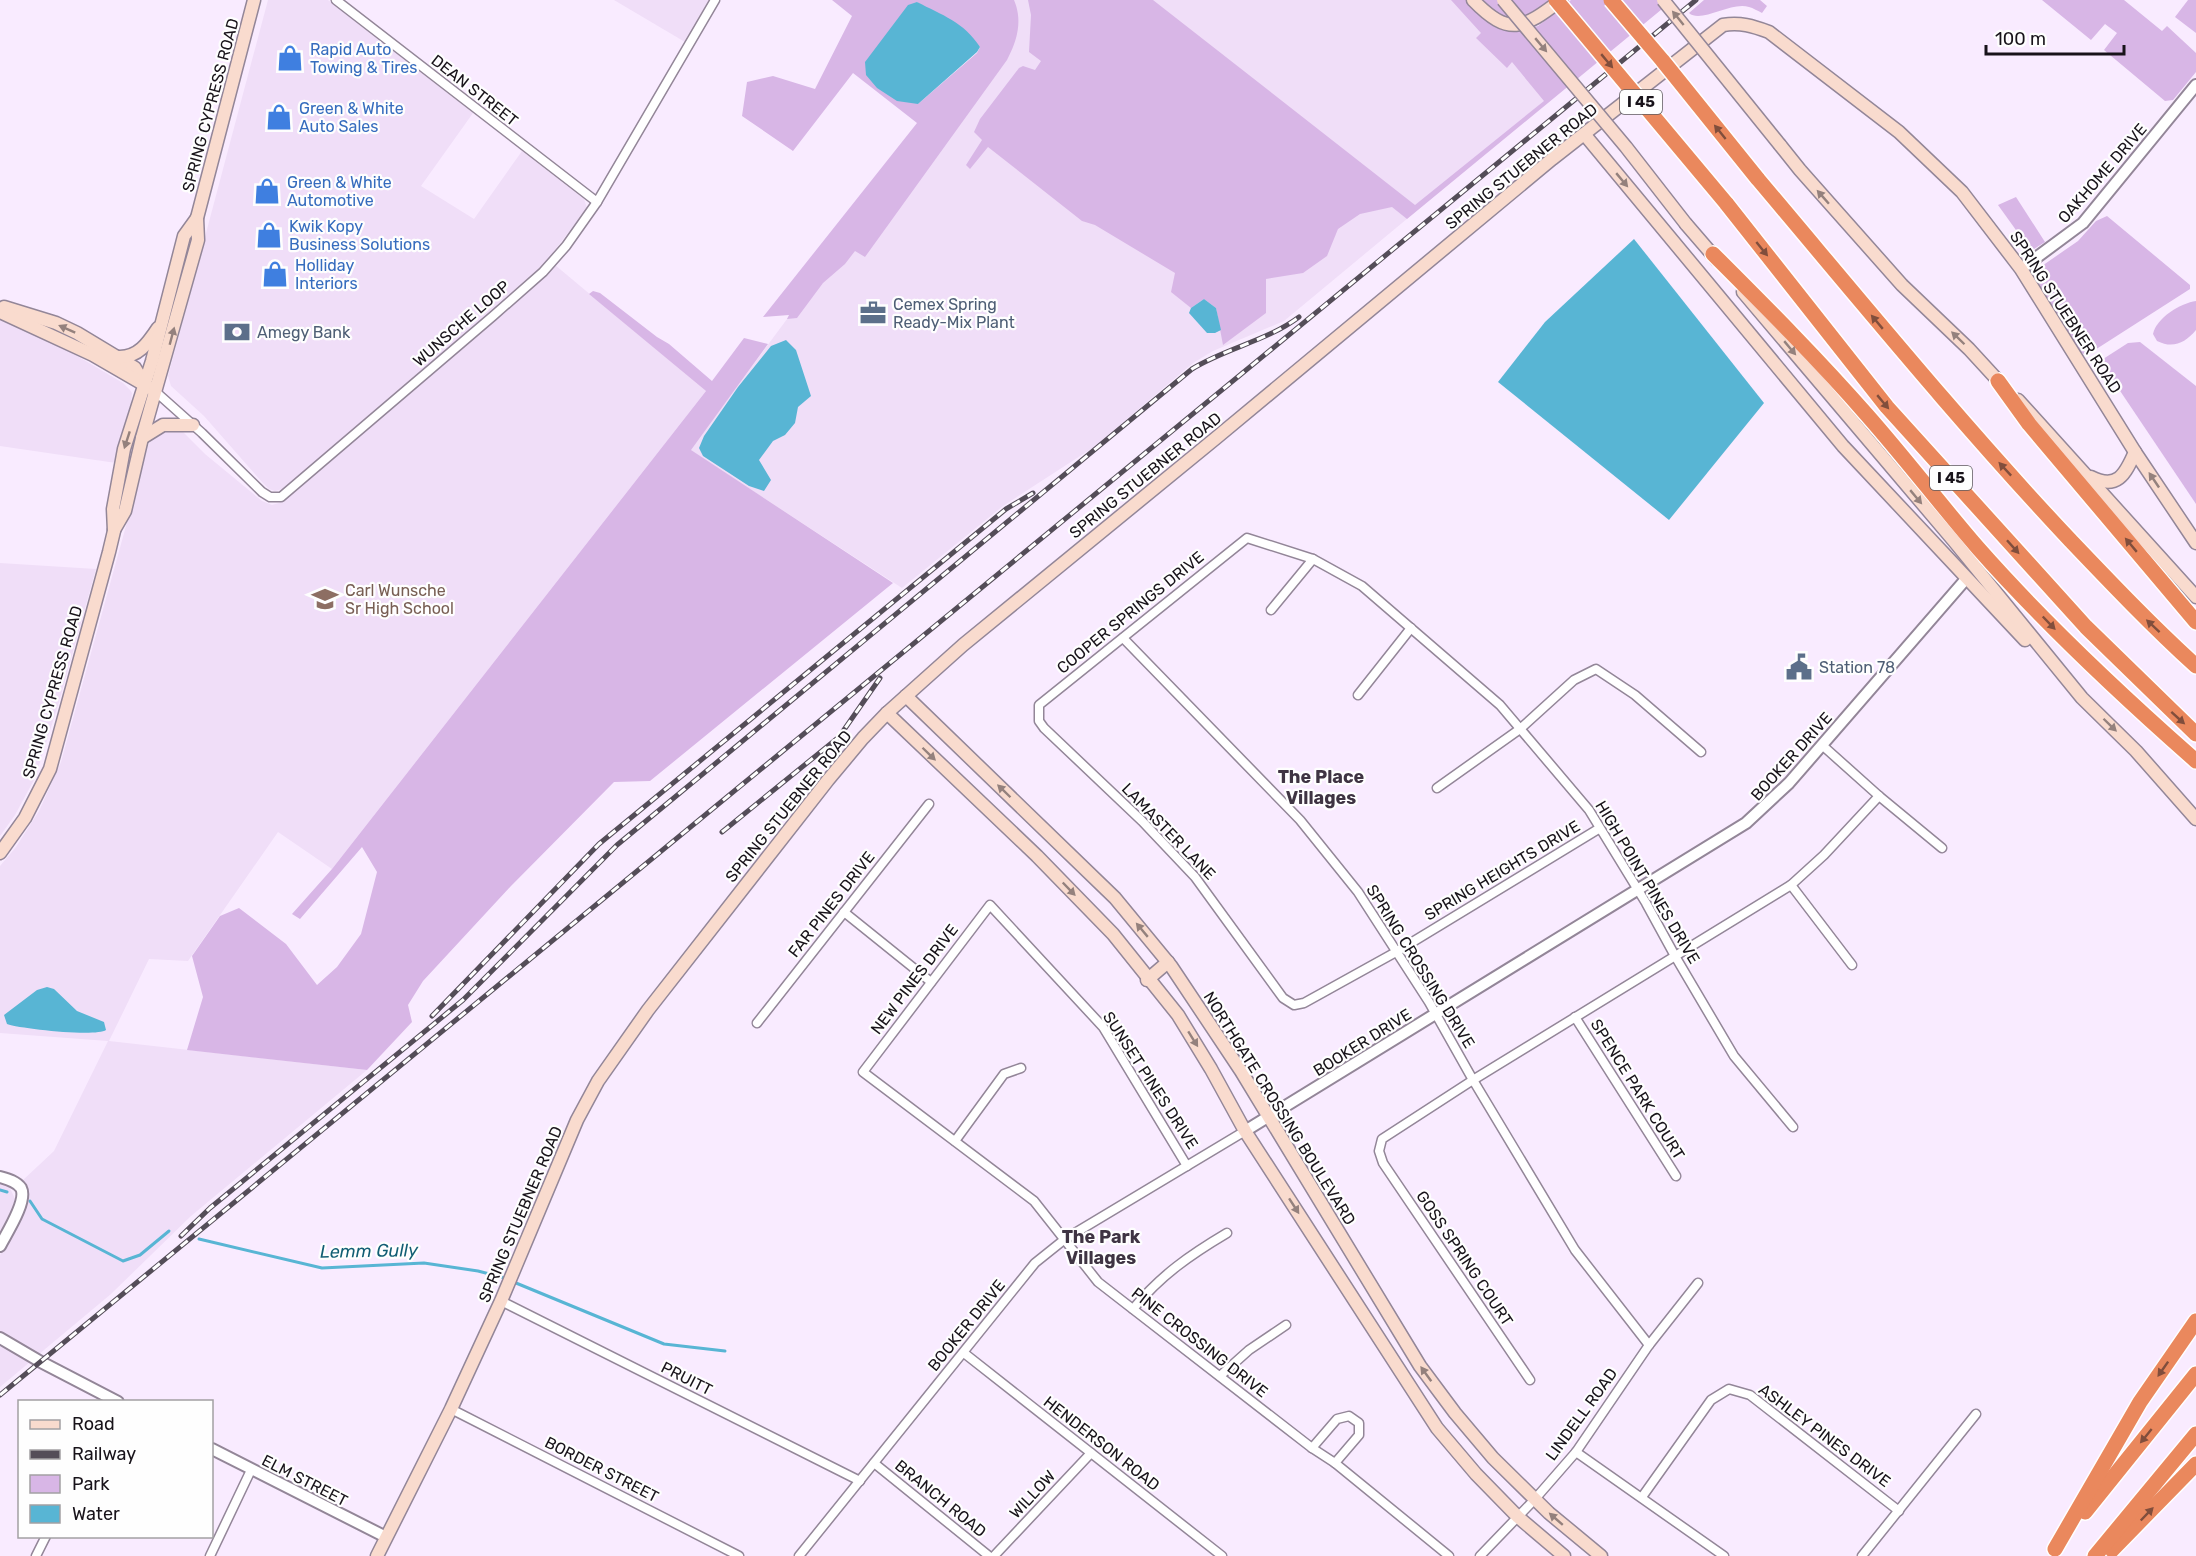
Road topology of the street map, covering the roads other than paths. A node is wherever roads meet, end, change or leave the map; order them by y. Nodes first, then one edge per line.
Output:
1 (254, 0) edge
2 (336, 0) edge
3 (715, 0) edge
4 (1473, 0) edge
5 (1503, 0) edge
6 (1556, 0) edge
7 (1561, 0) edge
8 (1611, 0) edge
9 (1663, 0) edge
10 (2196, 85) edge
11 (1585, 135) junction
12 (597, 202) junction
13 (197, 218) junction
14 (1713, 254) junction
15 (2021, 269) junction
16 (0, 306) edge
17 (0, 312) edge
18 (162, 321) junction
19 (118, 357) junction
20 (1998, 381) junction
21 (145, 384) junction
22 (156, 392) junction
23 (193, 424) junction
24 (142, 438) junction
25 (2135, 452) junction
26 (2084, 473) junction
27 (114, 531) junction
28 (1247, 538) joint
29 (2196, 543) edge
30 (1313, 559) junction
31 (1966, 579) junction
32 (2196, 597) edge
33 (1271, 610) dead end
34 (2196, 622) edge
35 (1411, 628) junction
36 (1123, 638) junction
37 (2196, 666) edge
38 (1358, 695) dead end
39 (906, 696) junction
40 (2082, 698) junction
41 (887, 713) junction
42 (1039, 713) joint
43 (1520, 729) junction
44 (2196, 734) edge
45 (1822, 745) junction
46 (1701, 752) dead end
47 (2196, 761) edge
48 (1437, 788) dead end
49 (1879, 796) junction
50 (929, 804) dead end
51 (2196, 819) edge
52 (1600, 828) junction
53 (1048, 836) junction
54 (1942, 848) dead end
55 (1033, 852) junction
56 (0, 853) edge
57 (1791, 885) junction
58 (1638, 890) junction
59 (990, 905) joint
60 (844, 912) junction
61 (1396, 952) junction
62 (1675, 956) junction
63 (1168, 962) junction
64 (1852, 965) dead end
65 (1147, 980) junction
66 (931, 982) junction
67 (1294, 1005) joint
68 (1436, 1013) junction
69 (1575, 1017) junction
70 (757, 1023) dead end
71 (1021, 1068) dead end
72 (863, 1072) joint
73 (1473, 1080) junction
74 (1268, 1117) junction
75 (1793, 1127) dead end
76 (1245, 1131) junction
77 (955, 1141) junction
78 (1187, 1166) junction
79 (0, 1176) edge
80 (1676, 1176) dead end
81 (1227, 1233) dead end
82 (1065, 1239) junction
83 (0, 1246) edge
84 (1698, 1283) dead end
85 (501, 1301) junction
86 (1133, 1309) junction
87 (1389, 1316) junction
88 (2196, 1321) edge
89 (1286, 1325) dead end
90 (1371, 1326) junction
91 (0, 1338) edge
92 (1649, 1346) junction
93 (964, 1353) junction
94 (2196, 1374) edge
95 (1220, 1376) junction
96 (1530, 1380) dead end
97 (115, 1400) edge
98 (451, 1409) junction
99 (1976, 1414) dead end
100 (2196, 1434) edge
101 (1312, 1448) junction
102 (213, 1450) edge
103 (1576, 1452) junction
104 (1091, 1453) junction
105 (874, 1463) junction
106 (1335, 1463) junction
107 (2196, 1464) edge
108 (251, 1470) junction
109 (860, 1481) junction
110 (1642, 1497) junction
111 (1534, 1499) junction
112 (1899, 1511) junction
113 (1518, 1517) junction
114 (386, 1537) junction
115 (45, 1538) edge
116 (2052, 1552) edge
117 (36, 1556) edge
118 (210, 1556) edge
119 (377, 1556) edge
120 (739, 1556) edge
121 (799, 1556) edge
122 (989, 1556) edge
123 (994, 1556) edge
124 (1222, 1556) edge
125 (1449, 1556) edge
126 (1480, 1556) edge
127 (1564, 1556) edge
128 (1601, 1556) edge
129 (1724, 1556) edge
130 (1862, 1556) edge
131 (2096, 1556) edge
132 (2106, 1556) edge

1 - 13 main road, SPRING CYPRESS ROAD
2 - 12 street, DEAN STREET
3 - 12 street, WUNSCHE LOOP
4 - 7 main road
5 -> 14 main road, bridge
6 -> 44 highway, I 45, bridge
37 -> 8 highway, I 45, bridge
20 -> 9 main road, bridge
10 - 15 street, OAKHOME DRIVE
11 - 15 main road, SPRING STUEBNER ROAD
11 -> 31 main road
11 - 39 main road, SPRING STUEBNER ROAD
12 - 23 street, WUNSCHE LOOP
13 - 18 main road, SPRING CYPRESS ROAD
22 -> 13 main road, SPRING CYPRESS ROAD
14 -> 40 main road
14 -> 47 highway
15 - 25 main road, SPRING STUEBNER ROAD
19 -> 16 main road
17 - 21 main road
18 - 19 main road
18 - 21 main road, SPRING CYPRESS ROAD
19 - 21 main road
20 - 26 main road
34 -> 20 highway
21 - 22 main road
21 -> 27 main road, SPRING CYPRESS ROAD
22 - 23 street, WUNSCHE LOOP
22 - 24 main road, SPRING CYPRESS ROAD
23 - 24 main road
24 - 27 main road, SPRING CYPRESS ROAD
25 - 26 main road
29 -> 25 main road, SPRING STUEBNER ROAD
26 - 32 main road
27 - 56 main road, SPRING CYPRESS ROAD
28 - 30 street, HIGH POINT PINES DRIVE
28 - 36 street, COOPER SPRINGS DRIVE
30 - 33 street
30 - 35 street, HIGH POINT PINES DRIVE
31 - 40 main road
31 - 45 street, BOOKER DRIVE
35 - 38 street
35 - 43 street, HIGH POINT PINES DRIVE
36 - 42 street, COOPER SPRINGS DRIVE
36 - 61 street, SPRING CROSSING DRIVE
39 - 41 main road, SPRING STUEBNER ROAD
53 -> 39 main road, NORTHGATE CROSSING BOULEVARD
40 -> 51 main road
41 -> 55 main road
41 - 85 main road, SPRING STUEBNER ROAD
42 - 67 street, LAMASTER LANE
43 - 46 street
43 - 48 street
43 - 52 street, HIGH POINT PINES DRIVE
45 - 49 street
45 - 58 street, BOOKER DRIVE
49 - 54 street
49 - 57 street
50 - 60 street, FAR PINES DRIVE
52 - 58 street, HIGH POINT PINES DRIVE
52 - 61 street, SPRING HEIGHTS DRIVE
53 - 55 main road
63 -> 53 main road, NORTHGATE CROSSING BOULEVARD
55 -> 65 main road
57 - 62 street
57 - 64 street
58 - 62 street, HIGH POINT PINES DRIVE
58 - 68 street, BOOKER DRIVE
59 - 66 street, NEW PINES DRIVE
59 - 78 street, SUNSET PINES DRIVE
60 - 66 street
60 - 70 street, FAR PINES DRIVE
61 - 67 street, SPRING HEIGHTS DRIVE
61 - 68 street, SPRING CROSSING DRIVE
62 - 69 street
62 - 75 street, HIGH POINT PINES DRIVE
63 - 65 main road
63 - 74 main road, NORTHGATE CROSSING BOULEVARD
65 -> 76 main road
66 - 72 street, NEW PINES DRIVE
68 - 73 street, SPRING CROSSING DRIVE
68 - 74 street, BOOKER DRIVE
69 - 73 street
69 - 80 street, SPENCE PARK COURT
71 - 77 street
72 - 77 street, PINE CROSSING DRIVE
73 - 92 street, SPRING CROSSING DRIVE
73 - 96 street, GOSS SPRING COURT
74 - 76 street, BOOKER DRIVE
74 - 87 main road, NORTHGATE CROSSING BOULEVARD
76 - 78 street, BOOKER DRIVE
76 -> 90 main road
77 - 82 street, PINE CROSSING DRIVE
78 - 82 street, BOOKER DRIVE
79 - 83 street
81 - 86 street
82 - 86 street, PINE CROSSING DRIVE
82 - 93 street, BOOKER DRIVE
84 - 92 street, LINDELL ROAD
85 - 98 main road, SPRING STUEBNER ROAD
85 - 109 street, PRUITT
86 - 95 street, PINE CROSSING DRIVE
87 - 90 main road
111 -> 87 main road, NORTHGATE CROSSING BOULEVARD
88 -> 116 highway
89 - 95 street
90 - 113 main road
91 - 97 street
92 - 103 street, LINDELL ROAD
93 - 104 street, HENDERSON ROAD
93 - 105 street, BOOKER DRIVE
94 -> 116 highway
95 - 101 street, PINE CROSSING DRIVE
98 - 114 main road, SPRING STUEBNER ROAD
98 - 120 street, BORDER STREET
99 - 112 street
100 - 131 highway
101 - 106 street, PINE CROSSING DRIVE
101 - 106 street
102 - 108 street, ELM STREET
103 - 110 street
103 - 111 street, LINDELL ROAD
104 - 123 street, WILLOW
104 - 124 street, HENDERSON ROAD
105 - 109 street, BOOKER DRIVE
105 - 122 street, BRANCH ROAD
106 - 125 street, PINE CROSSING DRIVE
132 -> 107 highway
108 - 114 street, ELM STREET
108 - 118 street
109 - 121 street, BOOKER DRIVE
110 - 112 street, ASHLEY PINES DRIVE
110 - 129 street
111 - 113 street, LINDELL ROAD
128 -> 111 main road, NORTHGATE CROSSING BOULEVARD
112 - 130 street
113 - 126 street, LINDELL ROAD
113 - 127 main road
114 - 119 main road, SPRING STUEBNER ROAD
115 - 117 street

